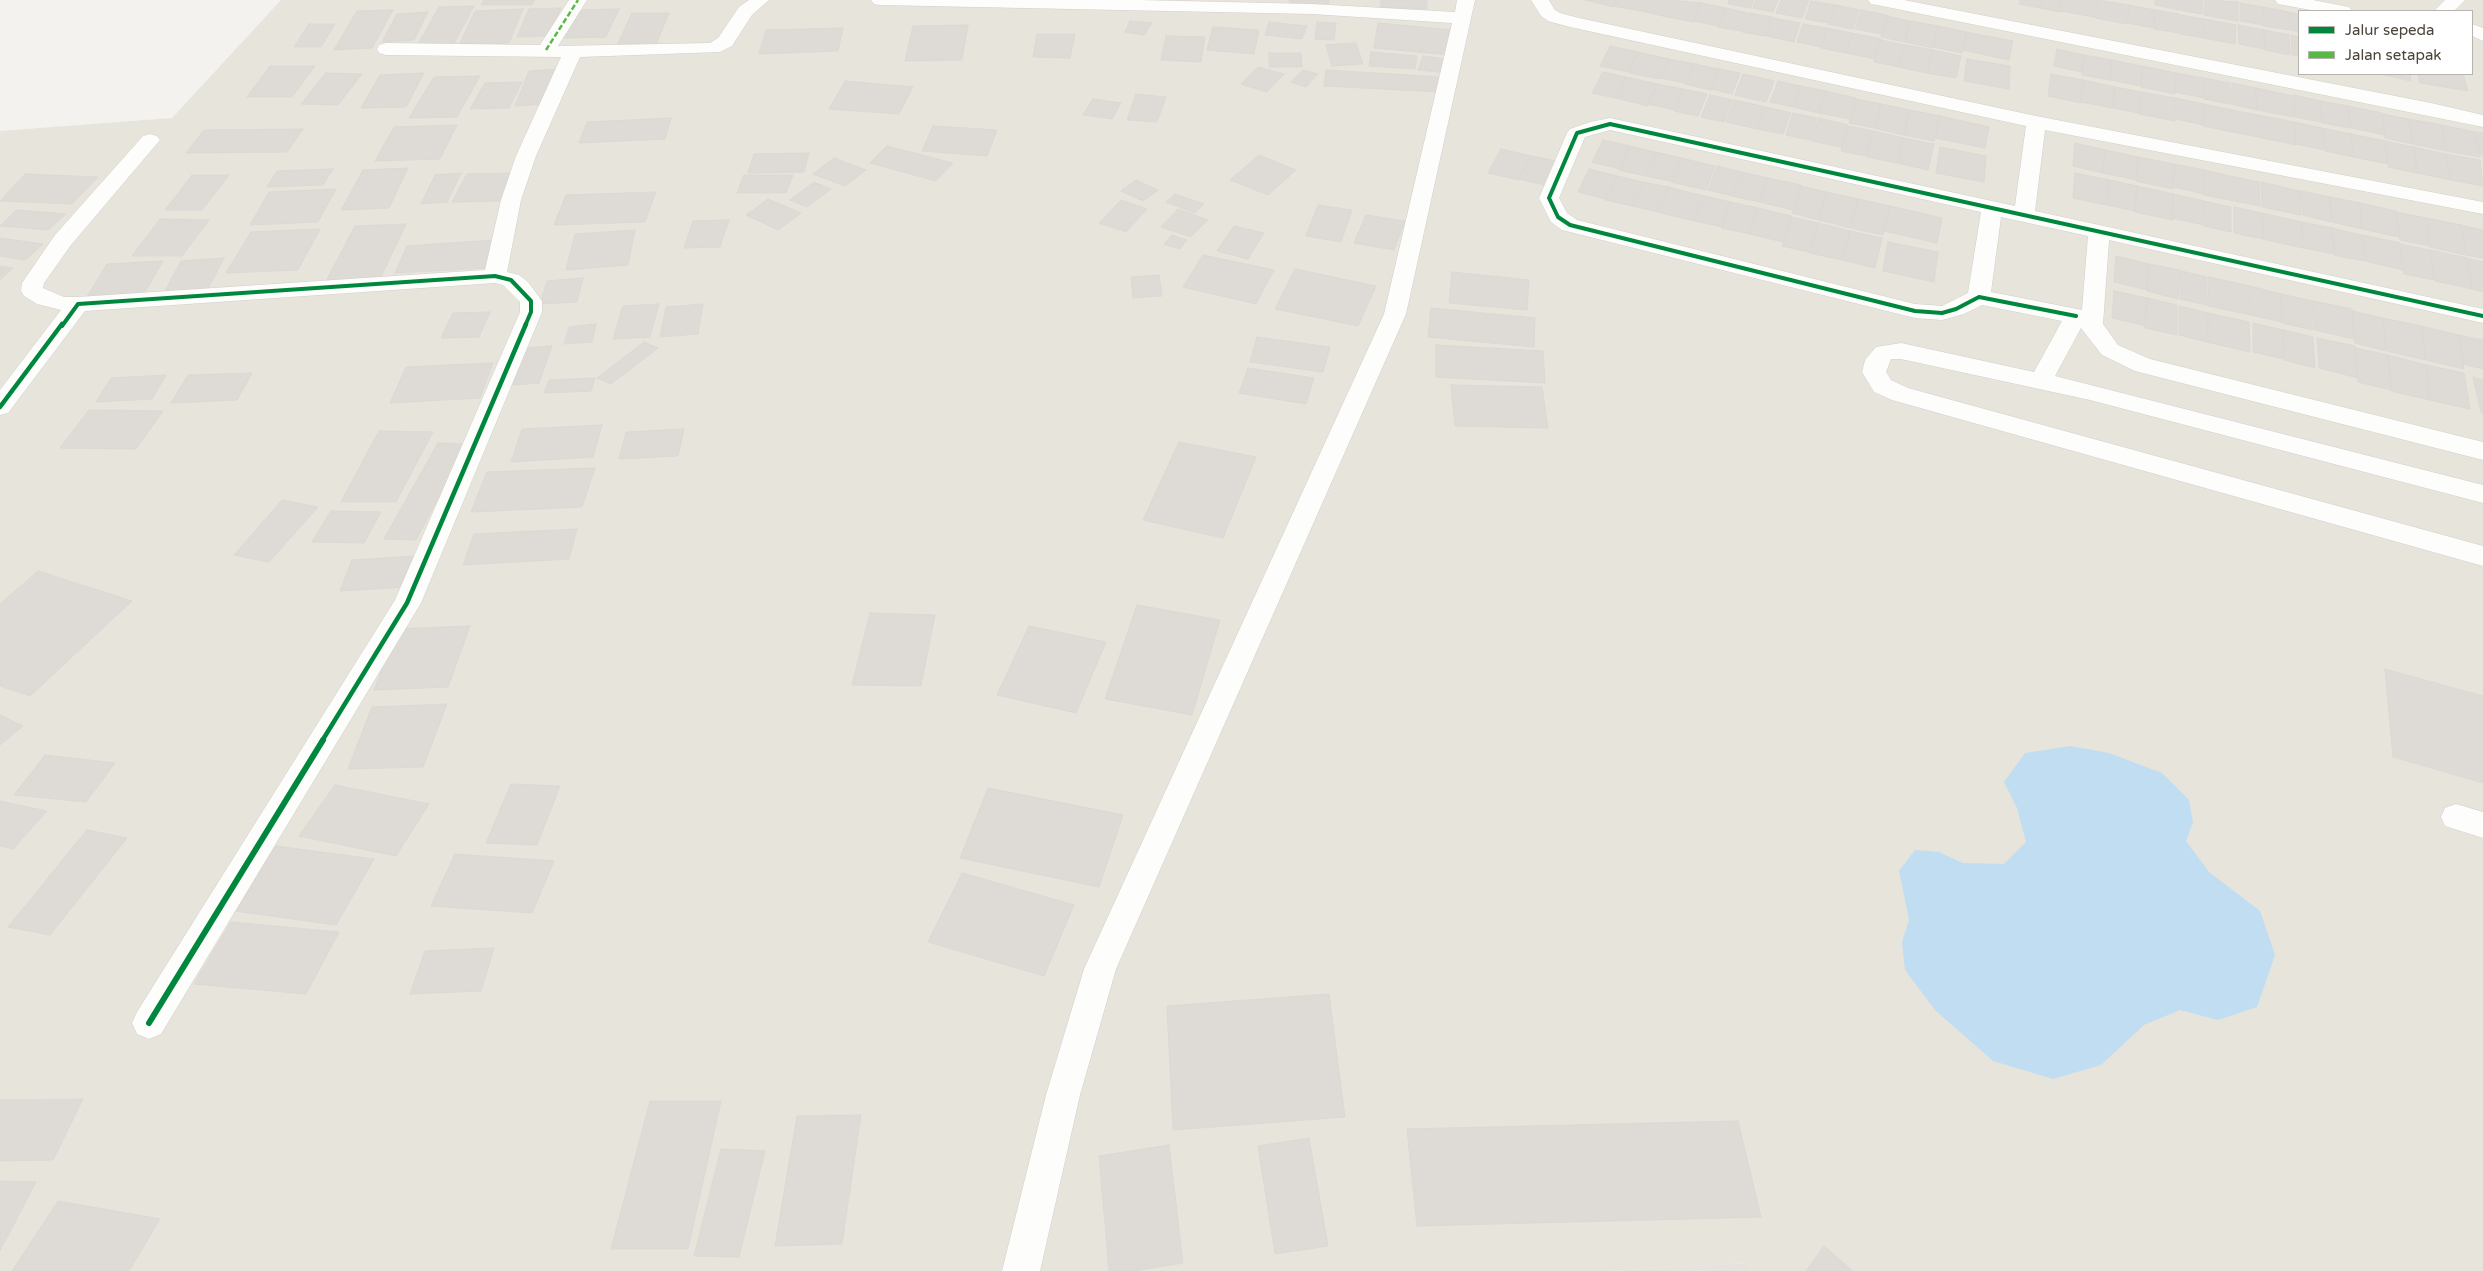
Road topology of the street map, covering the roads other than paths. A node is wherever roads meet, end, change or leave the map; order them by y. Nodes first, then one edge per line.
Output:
1 (578, 0) edge
2 (760, 0) edge
3 (880, 0) edge
4 (1540, 0) edge
5 (1877, 0) edge
6 (2284, 0) edge
7 (2456, 0) edge
8 (1464, 9) edge
9 (2338, 10) edge
10 (2444, 10) edge
11 (386, 48) dead end
12 (546, 50) junction
13 (573, 52) junction
14 (2483, 121) edge
15 (2036, 122) junction
16 (150, 140) dead end
17 (2483, 208) edge
18 (1992, 209) junction
19 (2024, 216) junction
20 (2099, 232) junction
21 (495, 276) junction
22 (1979, 297) junction
23 (78, 304) junction
24 (2483, 316) edge
25 (2084, 320) junction
26 (2040, 382) junction
27 (0, 407) edge
28 (2483, 451) edge
29 (2483, 494) edge
30 (2483, 556) edge
31 (149, 1023) dead end
32 (1021, 1271) edge

1 - 12 street
2 - 13 street
3 - 8 street
4 - 15 street
5 - 14 street
6 - 9 street
7 - 10 street
8 - 32 street
11 - 12 street
12 - 13 street
13 - 21 street
15 - 17 street
15 - 19 street
16 - 23 street
18 - 19 street
18 - 22 street
18 - 22 street
19 - 20 street
20 - 24 street
20 - 25 street
21 - 23 street
21 - 31 street
22 - 25 street
23 - 27 street
25 - 26 street
25 - 28 street
26 - 29 street
26 - 30 street

